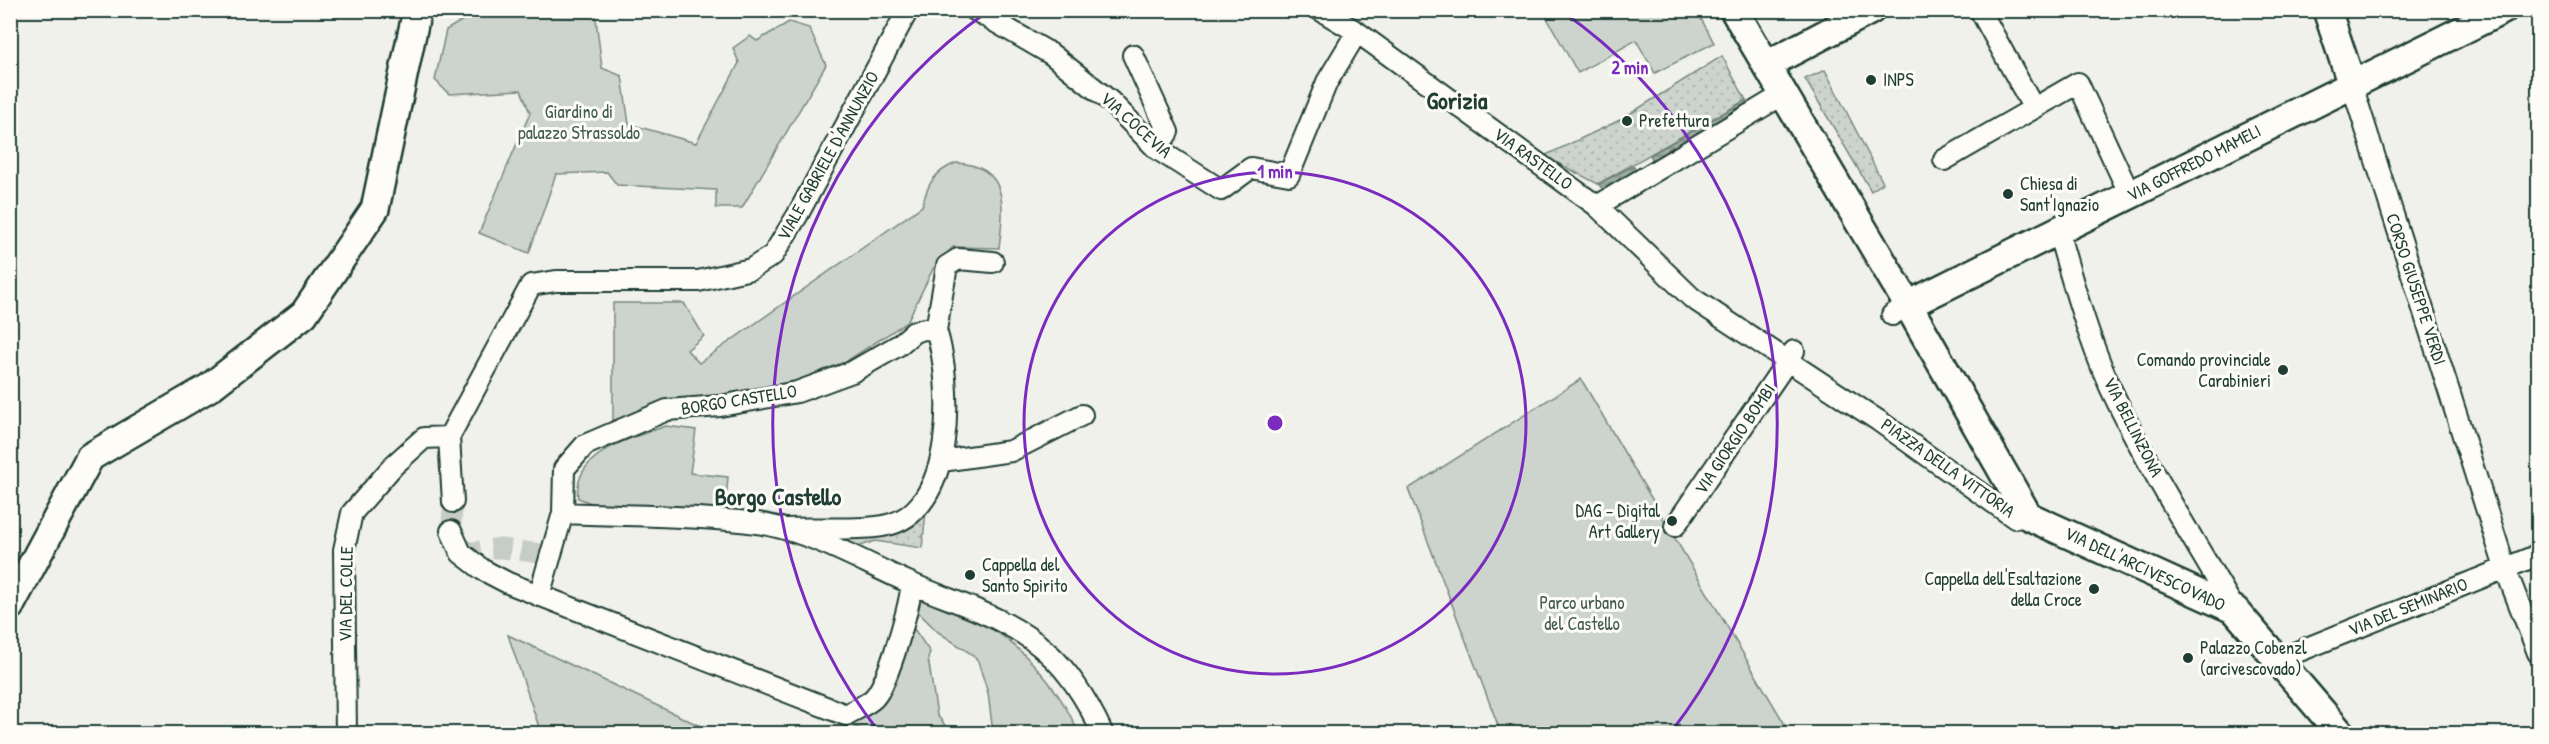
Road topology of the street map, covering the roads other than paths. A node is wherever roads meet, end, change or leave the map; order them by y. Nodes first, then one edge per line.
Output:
1 (417, 10) edge
2 (908, 10) edge
3 (975, 10) edge
4 (1320, 10) edge
5 (1734, 10) edge
6 (1871, 10) edge
7 (1980, 10) edge
8 (2326, 10) edge
9 (2503, 10) edge
10 (1357, 32) junction
11 (1133, 55) dead end
12 (1766, 65) junction
13 (2352, 85) junction
14 (1782, 95) junction
15 (2033, 107) junction
16 (1157, 150) junction
17 (1944, 160) dead end
18 (2130, 195) junction
19 (1601, 207) junction
20 (2058, 231) junction
21 (993, 262) dead end
22 (1900, 310) junction
23 (936, 330) junction
24 (1791, 355) junction
25 (1082, 415) dead end
26 (449, 437) junction
27 (942, 461) junction
28 (453, 502) tunnel mouth
29 (563, 513) junction
30 (2028, 516) junction
31 (1675, 526) dead end
32 (786, 529) junction
33 (451, 531) tunnel mouth
34 (2538, 555) edge
35 (2505, 568) junction
36 (912, 584) junction
37 (539, 596) junction
38 (10, 606) edge
39 (2235, 610) junction
40 (2538, 653) edge
41 (2277, 660) junction
42 (345, 734) edge
43 (1103, 734) edge
44 (2340, 734) edge

1 - 38 main road
2 - 26 street, VIALE GABRIELE D'ANNUNZIO
3 - 16 street, VIA COCEVIA
4 - 10 street, VIA RASTELLO
5 - 12 main road, PIAZZA DELLA VITTORIA
6 - 12 main road
7 - 15 street
8 - 13 main road, CORSO GIUSEPPE VERDI
9 - 13 main road, VIA GOFFREDO MAMELI
10 - 16 street, VIA COCEVIA
10 - 19 street, VIA RASTELLO
11 - 16 street, VIA COCEVIA
12 - 14 main road, PIAZZA DELLA VITTORIA
13 - 18 main road, VIA GOFFREDO MAMELI
13 - 35 street, CORSO GIUSEPPE VERDI
14 - 19 street
14 - 22 main road, PIAZZA DELLA VITTORIA
15 - 17 street
15 - 18 street
18 - 20 main road, VIA GOFFREDO MAMELI
19 - 24 street, PIAZZA DELLA VITTORIA
20 - 22 main road, VIA GOFFREDO MAMELI
20 - 39 street, VIA BELLINZONA
21 - 23 street
22 - 30 main road, PIAZZA DELLA VITTORIA
23 - 27 street
23 - 29 street, BORGO CASTELLO
24 - 30 street, PIAZZA DELLA VITTORIA
24 - 31 street, VIA GIORGIO BOMBI
25 - 27 street
26 - 28 street
26 - 42 street, VIA DEL COLLE
27 - 32 street
29 - 32 street
29 - 37 street, BORGO CASTELLO
30 - 39 main road, VIA DELL'ARCIVESCOVADO
32 - 36 street
33 - 37 street
34 - 35 street, VIA DEL SEMINARIO
35 - 40 street, CORSO GIUSEPPE VERDI
35 - 41 street, VIA DEL SEMINARIO
36 - 37 street
36 - 43 street
39 - 41 main road, VIA DELL'ARCIVESCOVADO
41 - 44 main road, VIA DELL'ARCIVESCOVADO

